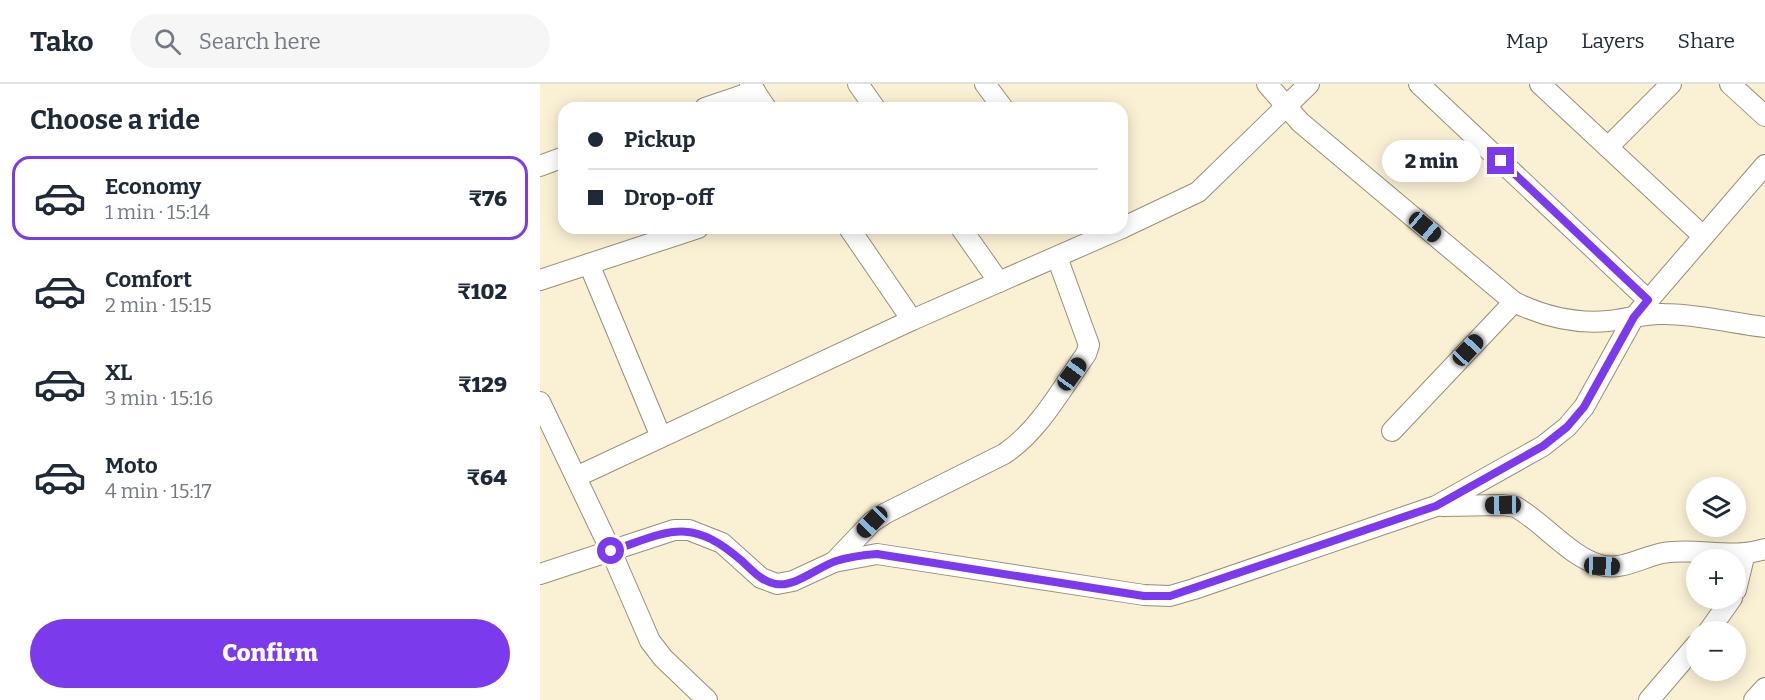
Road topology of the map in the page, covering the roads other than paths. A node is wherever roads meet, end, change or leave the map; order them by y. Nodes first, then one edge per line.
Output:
1 (858, 84) edge
2 (985, 84) edge
3 (1267, 84) edge
4 (1309, 84) edge
5 (1419, 84) edge
6 (1540, 84) edge
7 (1671, 84) edge
8 (1730, 84) edge
9 (752, 87) edge
10 (718, 102) edge
11 (762, 102) edge
12 (871, 102) edge
13 (998, 102) edge
14 (1284, 107) junction
15 (1765, 116) edge
16 (1608, 147) junction
17 (558, 159) edge
18 (1765, 165) edge
19 (540, 166) edge
20 (1128, 225) edge
21 (680, 234) edge
22 (853, 234) edge
23 (965, 234) edge
24 (1094, 234) edge
25 (1704, 236) junction
26 (1057, 257) junction
27 (589, 264) junction
28 (540, 280) edge
29 (999, 282) junction
30 (1648, 300) junction
31 (1514, 302) junction
32 (1634, 317) junction
33 (912, 321) junction
34 (1765, 327) edge
35 (540, 402) edge
36 (1392, 431) dead end
37 (661, 437) junction
38 (576, 477) junction
39 (1436, 506) junction
40 (1765, 549) edge
41 (611, 551) junction
42 (1686, 552) edge
43 (1746, 553) edge
44 (834, 562) junction
45 (540, 574) edge
46 (1686, 657) edge
47 (1765, 688) edge
48 (707, 700) edge
49 (1649, 700) edge
50 (1754, 700) edge

1 - 12 street
2 - 13 street
3 - 14 street
4 - 14 street
5 - 30 street
6 - 16 street
7 - 16 street
8 - 15 street
9 - 10 street
9 - 11 street
14 - 20 street
14 - 31 street
16 - 25 street
17 - 19 street
18 - 25 street
21 - 27 street
22 - 33 street
23 - 29 street
24 - 26 street
25 - 30 street
26 - 29 street
26 - 44 street
27 - 28 street
27 - 37 street
29 - 33 street
30 - 32 street
31 - 32 street
31 - 36 street
32 - 34 street
32 - 39 street
33 - 37 street
35 - 38 street
37 - 38 street
38 - 41 street
39 - 42 street
39 - 44 street
40 - 43 street
41 - 44 street
41 - 45 street
41 - 48 street
46 - 49 street
47 - 50 street

